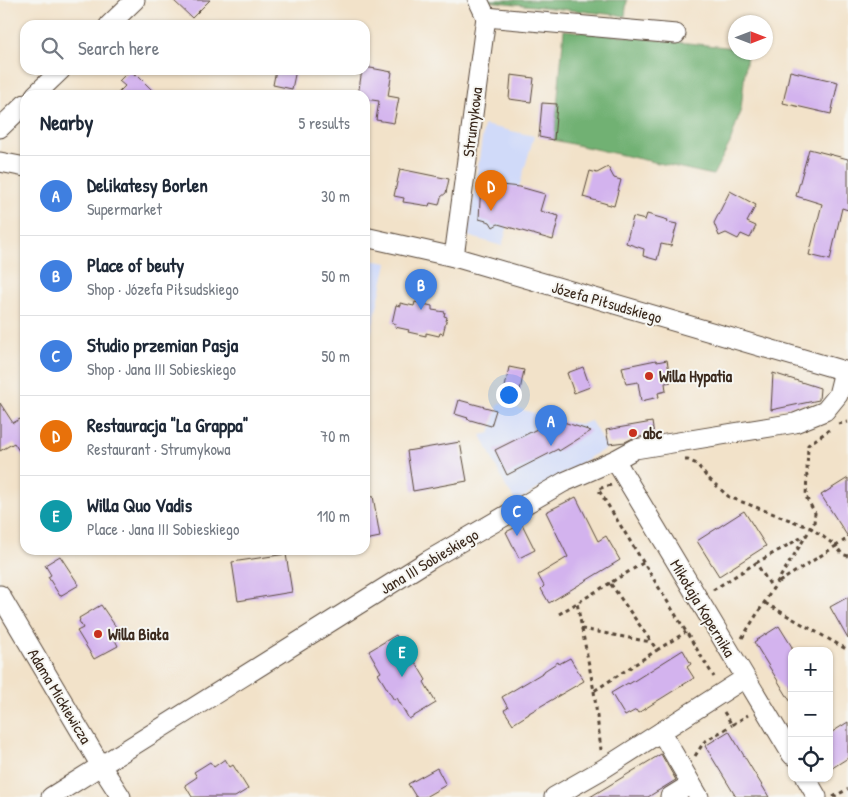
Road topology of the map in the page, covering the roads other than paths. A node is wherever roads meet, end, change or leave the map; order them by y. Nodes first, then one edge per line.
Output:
1 (135, 0) edge
2 (482, 8) edge
3 (114, 20) edge
4 (676, 34) dead end
5 (56, 75) edge
6 (40, 90) edge
7 (20, 109) edge
8 (0, 128) edge
9 (0, 162) edge
10 (20, 166) edge
11 (370, 238) edge
12 (454, 257) junction
13 (846, 372) edge
14 (615, 460) junction
15 (0, 595) edge
16 (745, 678) junction
17 (661, 732) junction
18 (788, 748) edge
19 (101, 766) junction
20 (808, 782) edge
21 (695, 790) edge
22 (574, 792) edge
23 (51, 797) edge
24 (120, 797) edge
25 (554, 797) edge
26 (670, 797) edge
27 (817, 797) edge

1 - 3 street
2 - 4 street, Strumykowa
2 - 12 street, Strumykowa
5 - 6 street
7 - 8 street
9 - 10 street
11 - 12 street, Józefa Piłsudskiego
12 - 13 street, Józefa Piłsudskiego
13 - 14 street, Jana III Sobieskiego
14 - 16 street, Mikołaja Kopernika
14 - 19 street, Jana III Sobieskiego
15 - 19 street, Adama Mickiewicza
16 - 17 street
16 - 18 street, Mikołaja Kopernika
17 - 21 street
17 - 22 street
19 - 23 street, Jana III Sobieskiego
19 - 24 street, Adama Mickiewicza
20 - 27 street
21 - 26 street
22 - 25 street

